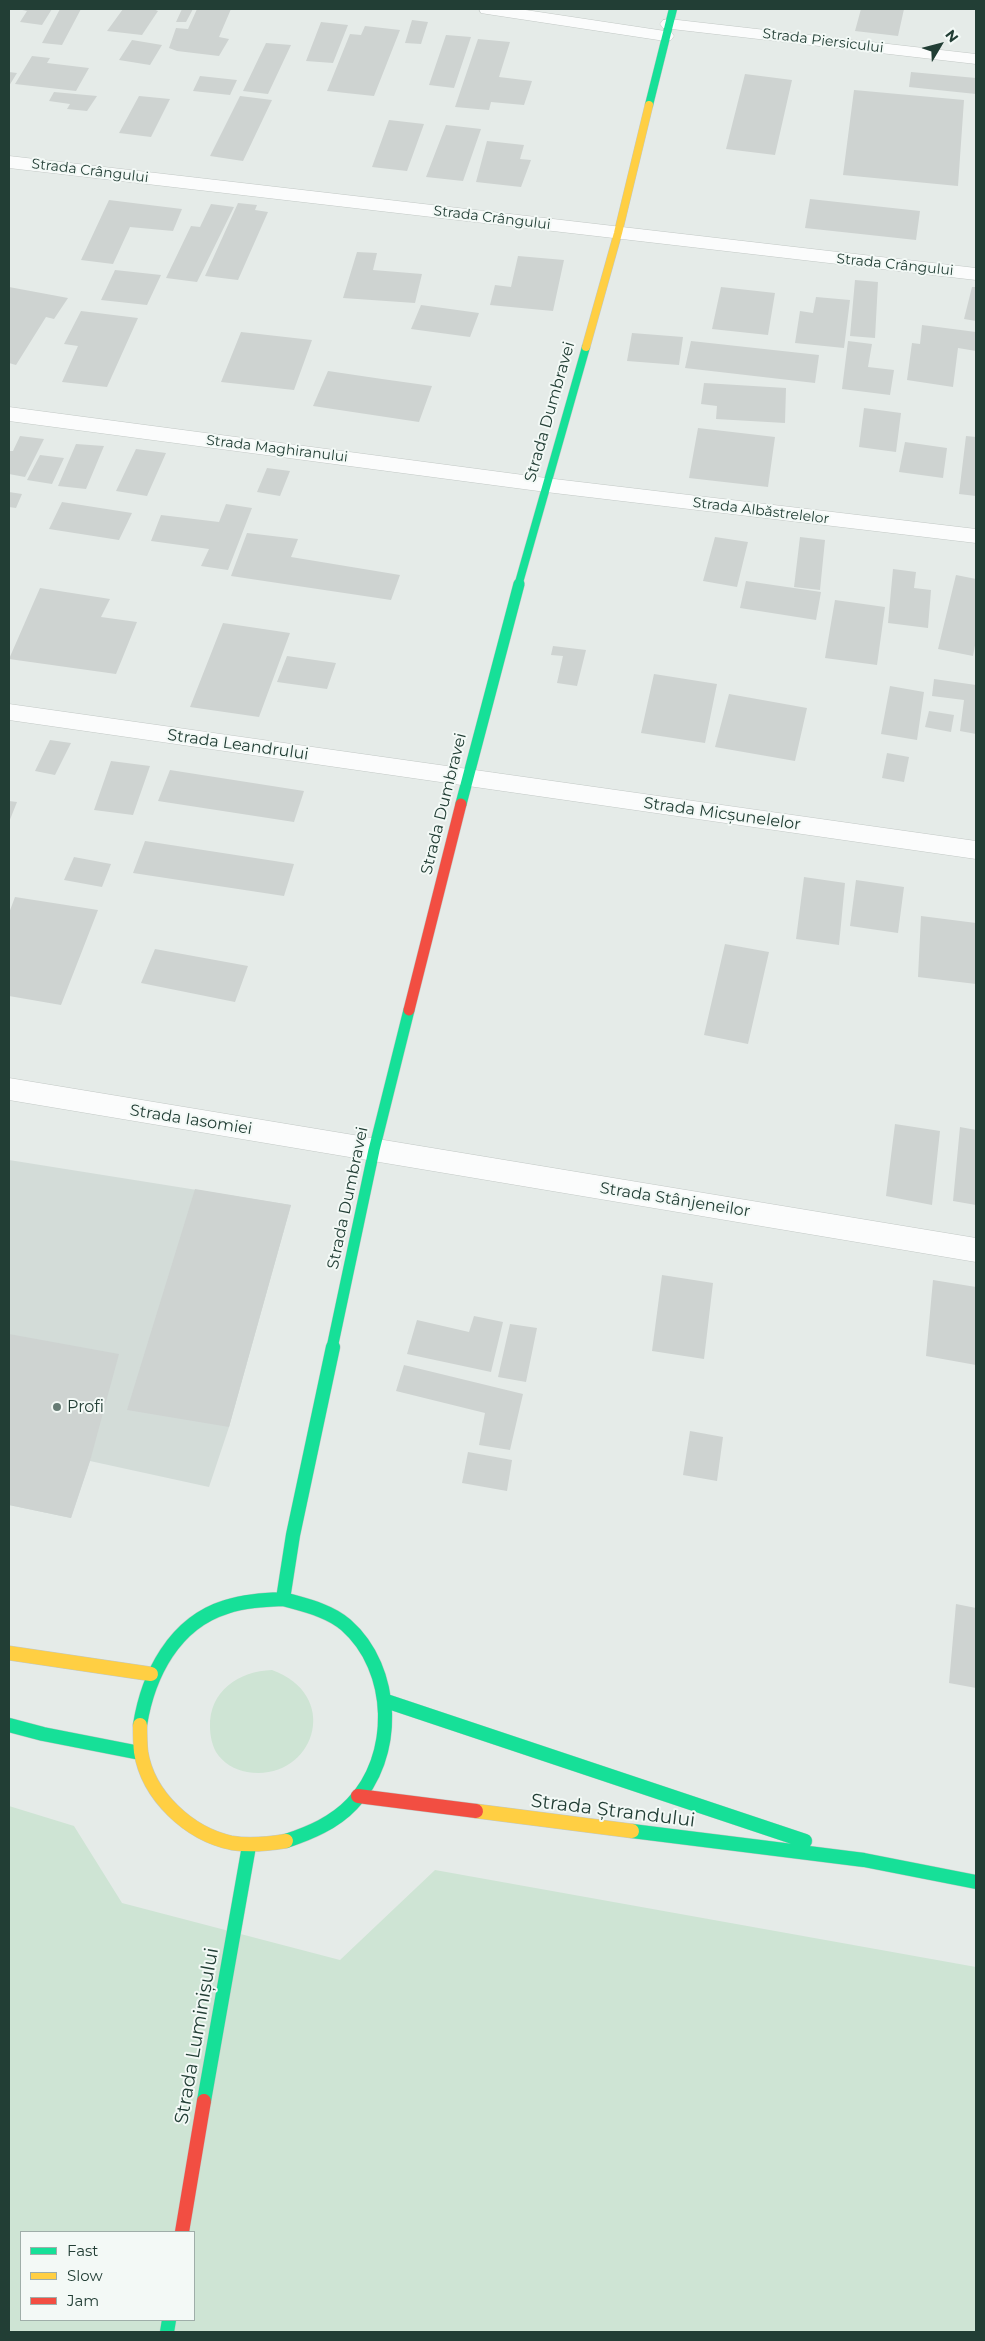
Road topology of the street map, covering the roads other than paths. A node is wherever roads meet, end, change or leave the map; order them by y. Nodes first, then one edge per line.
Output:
1 (487, 9) edge
2 (561, 9) edge
3 (580, 21) junction
4 (669, 23) edge
5 (976, 59) edge
6 (9, 162) edge
7 (618, 233) junction
8 (976, 274) edge
9 (9, 414) edge
10 (546, 485) junction
11 (976, 536) edge
12 (9, 712) edge
13 (467, 778) junction
14 (976, 850) edge
15 (9, 1089) edge
16 (374, 1150) junction
17 (976, 1250) edge
18 (283, 1599) junction
19 (9, 1653) edge
20 (151, 1674) junction
21 (386, 1701) junction
22 (9, 1725) edge
23 (140, 1753) junction
24 (358, 1796) junction
25 (249, 1846) junction
26 (864, 1860) junction
27 (976, 1882) edge
28 (182, 2231) edge

1 - 3 street, Strada Piersicului
2 - 3 street
3 - 4 street, Strada Piersicului
4 - 5 street, Strada Piersicului
4 - 7 street, Strada Dumbravei
6 - 7 street, Strada Crângului
7 - 8 street, Strada Crângului
7 - 10 street, Strada Dumbravei
9 - 10 street, Strada Maghiranului
10 - 11 street, Strada Albăstrelelor
10 - 13 street, Strada Dumbravei
12 - 13 street, Strada Leandrului
13 - 14 street, Strada Micșunelelor
13 - 16 street, Strada Dumbravei
15 - 16 street, Strada Iasomiei
16 - 17 street, Strada Stânjeneilor
16 - 18 street, Strada Dumbravei
18 - 20 street
18 - 21 street
19 - 20 street
20 - 23 street
21 - 24 street
21 - 26 street, Strada Ștrandului
22 - 23 street
23 - 25 street
24 - 25 street
24 - 26 street, Strada Ștrandului
25 - 28 street, Strada Luminișului
26 - 27 street, Strada Ștrandului

